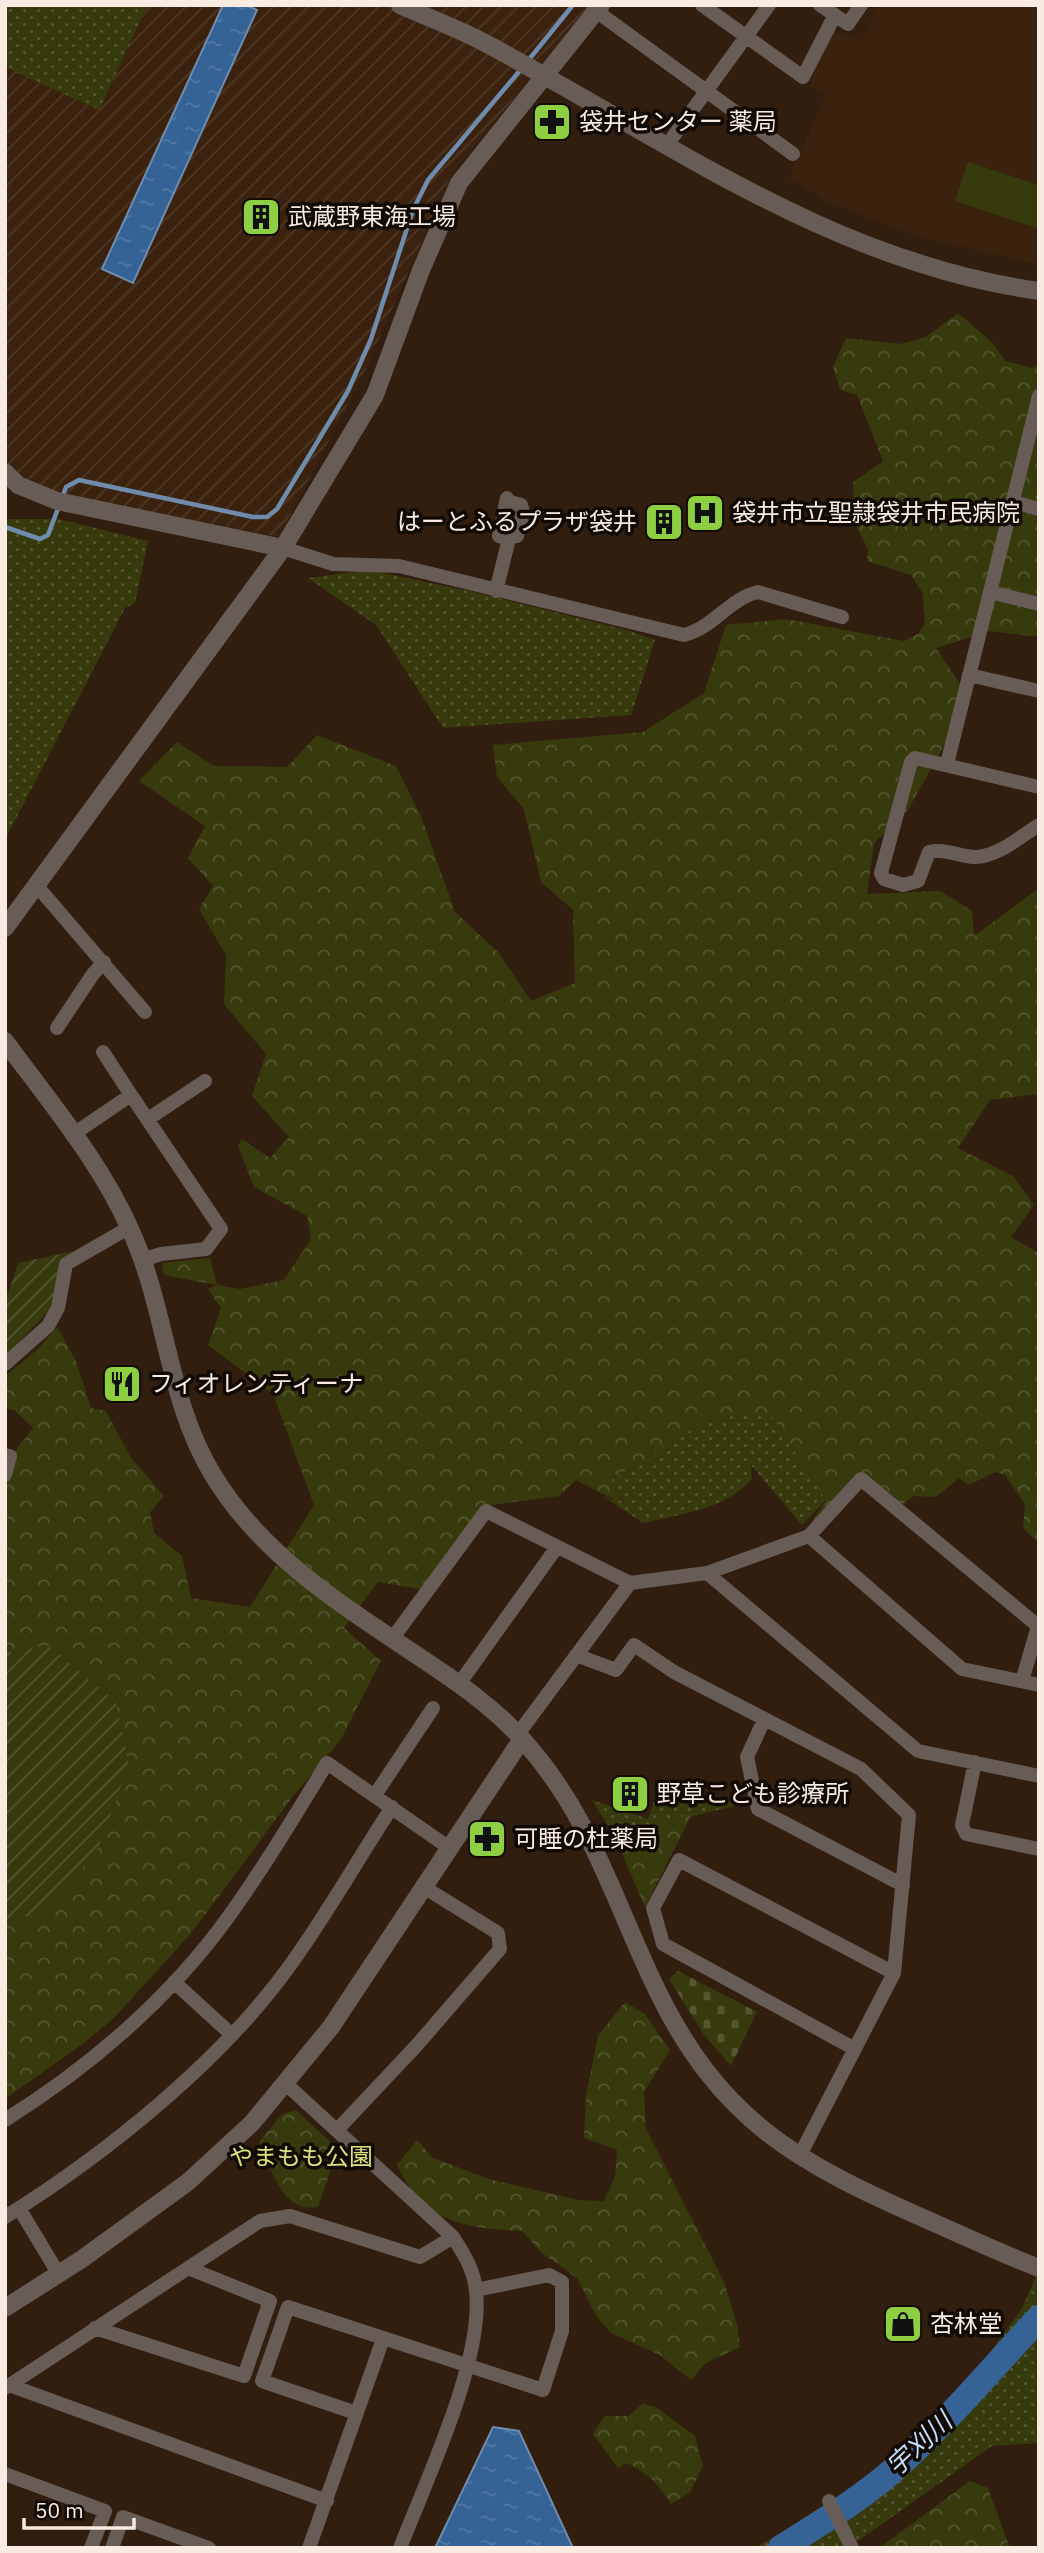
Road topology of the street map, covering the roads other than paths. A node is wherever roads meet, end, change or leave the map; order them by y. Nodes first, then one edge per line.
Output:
1 (400, 5) edge
2 (702, 5) edge
3 (769, 5) edge
4 (820, 5) edge
5 (861, 5) edge
6 (599, 8) edge
7 (835, 15) junction
8 (746, 37) junction
9 (544, 75) junction
10 (707, 91) junction
11 (667, 145) junction
12 (793, 155) dead end
13 (1039, 291) edge
14 (1039, 396) edge
15 (1037, 416) edge
16 (5, 472) edge
17 (507, 499) dead end
18 (1013, 502) junction
19 (1039, 509) edge
20 (283, 548) junction
21 (496, 591) junction
22 (990, 592) junction
23 (1039, 604) edge
24 (842, 617) dead end
25 (970, 675) junction
26 (1039, 691) edge
27 (947, 764) junction
28 (1039, 787) edge
29 (1039, 825) edge
30 (37, 886) junction
31 (5, 928) edge
32 (104, 962) junction
33 (145, 1012) dead end
34 (57, 1028) dead end
35 (5, 1041) edge
36 (103, 1052) dead end
37 (205, 1081) dead end
38 (131, 1095) junction
39 (148, 1119) junction
40 (72, 1135) junction
41 (130, 1227) junction
42 (142, 1260) junction
43 (5, 1364) edge
44 (5, 1455) edge
45 (5, 1475) edge
46 (809, 1536) junction
47 (556, 1547) junction
48 (707, 1573) junction
49 (630, 1583) junction
50 (1038, 1624) edge
51 (392, 1639) junction
52 (576, 1655) junction
53 (1022, 1681) junction
54 (459, 1684) junction
55 (1039, 1685) edge
56 (433, 1708) dead end
57 (764, 1720) junction
58 (520, 1736) junction
59 (975, 1762) junction
60 (1039, 1776) edge
61 (375, 1796) junction
62 (391, 1807) junction
63 (448, 1847) junction
64 (1039, 1849) edge
65 (903, 1885) junction
66 (422, 1886) junction
67 (894, 1973) junction
68 (174, 1982) junction
69 (232, 2035) junction
70 (855, 2049) junction
71 (286, 2084) junction
72 (5, 2120) edge
73 (338, 2129) junction
74 (799, 2157) junction
75 (19, 2208) junction
76 (5, 2217) edge
77 (453, 2237) junction
78 (1037, 2265) edge
79 (188, 2268) junction
80 (58, 2273) junction
81 (476, 2290) junction
82 (5, 2308) edge
83 (95, 2328) junction
84 (383, 2339) junction
85 (467, 2368) junction
86 (7, 2386) edge
87 (356, 2413) junction
88 (5, 2474) edge
89 (327, 2501) junction
90 (829, 2501) dead end
91 (91, 2548) edge
92 (113, 2548) edge
93 (209, 2548) edge
94 (309, 2548) edge
95 (400, 2548) edge
96 (852, 2548) edge

1 - 9 street
2 - 8 street
3 - 8 street
4 - 7 street
5 - 7 street
6 - 9 street
6 - 10 street
7 - 8 street
8 - 10 street
9 - 11 street
9 - 20 street
10 - 11 street
10 - 12 street
11 - 13 street
14 - 15 street
15 - 18 street
16 - 20 street
17 - 21 street
18 - 19 street
18 - 22 street
20 - 21 street
20 - 30 street
21 - 24 street
22 - 23 street
22 - 25 street
25 - 26 street
25 - 27 street
27 - 28 street
27 - 29 street
30 - 31 street
30 - 32 street
32 - 33 street
32 - 34 street
35 - 40 street
36 - 38 street
37 - 39 street
38 - 39 street
38 - 40 street
39 - 42 street
40 - 41 street
41 - 42 street
41 - 43 street
42 - 51 street
44 - 45 street
46 - 48 street
46 - 50 street
46 - 53 street
47 - 49 street
47 - 51 street
47 - 54 street
48 - 49 street
48 - 59 street
49 - 52 street
50 - 53 street
51 - 54 street
52 - 57 street
52 - 58 street
53 - 55 street
54 - 58 street
56 - 61 street
57 - 65 street
57 - 65 street
58 - 63 street
58 - 74 street
59 - 60 street
59 - 64 street
61 - 62 street
61 - 68 street
62 - 63 street
62 - 69 street
63 - 66 street
65 - 67 street
66 - 71 street
66 - 73 street
67 - 70 street
67 - 70 street
68 - 69 street
68 - 72 street
69 - 75 street
70 - 74 street
71 - 73 street
71 - 80 street
73 - 77 street
74 - 78 street
75 - 76 street
75 - 80 street
77 - 79 street
77 - 81 street
79 - 83 street
79 - 83 street
80 - 82 street
81 - 85 street
81 - 85 street
83 - 86 street
84 - 85 street
84 - 87 street
84 - 87 street
85 - 95 street
86 - 89 street
87 - 89 street
88 - 91 street
89 - 94 street
90 - 96 street
92 - 93 street

